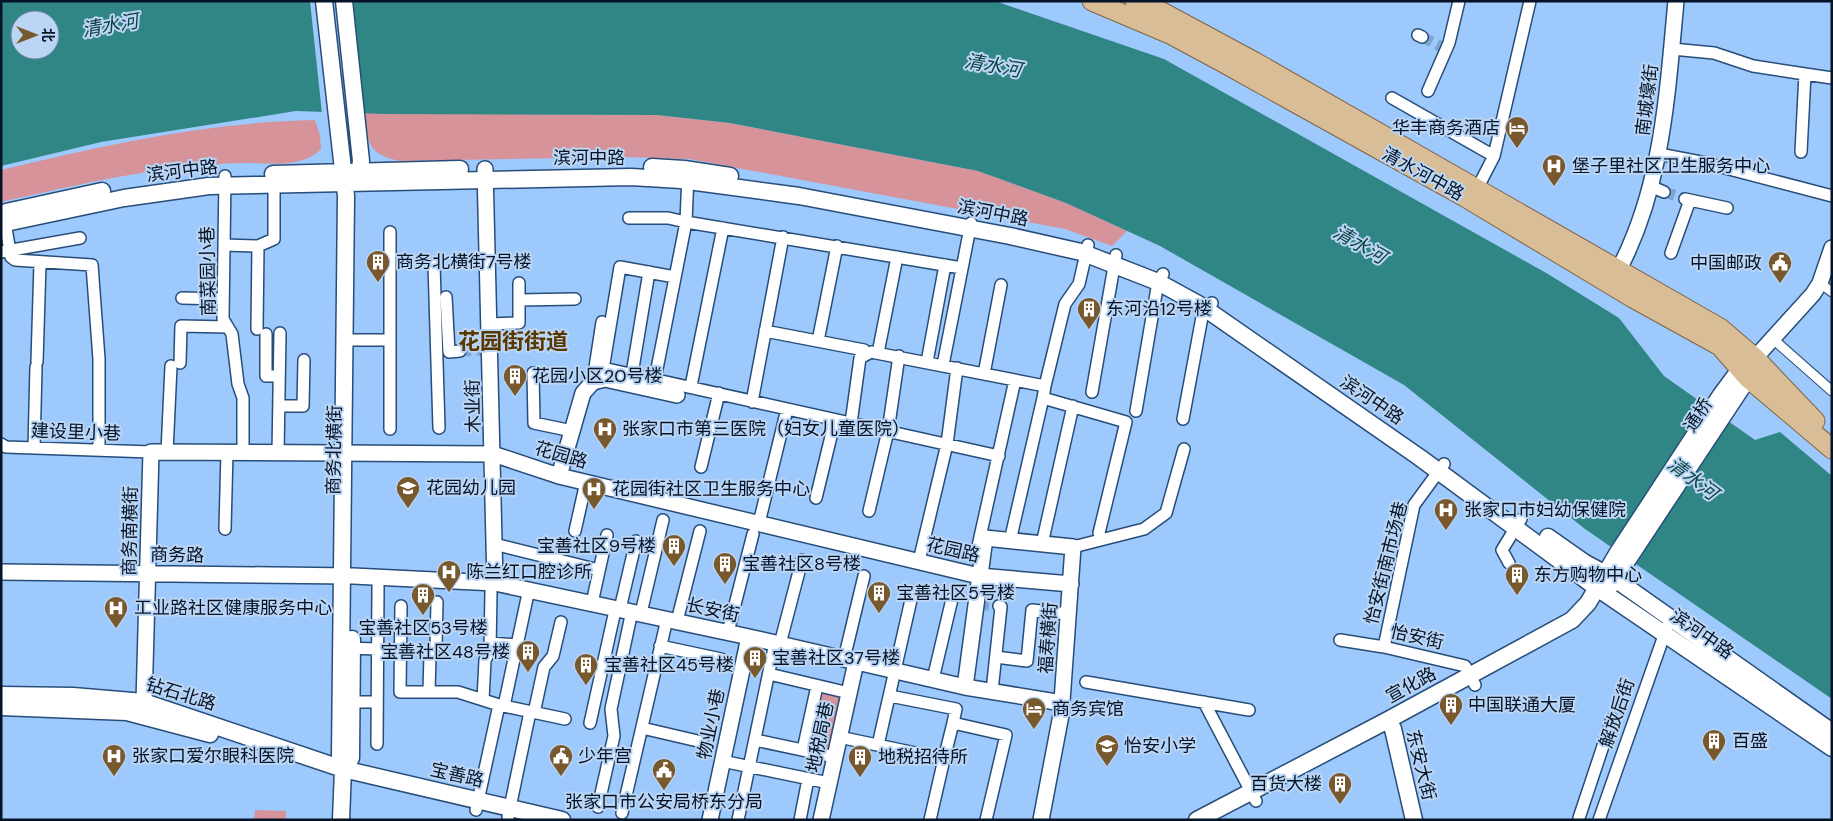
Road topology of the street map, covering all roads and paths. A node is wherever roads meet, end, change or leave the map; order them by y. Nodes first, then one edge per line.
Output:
1 (324, 1) edge
2 (344, 1) edge
3 (1092, 1) edge
4 (1135, 1) edge
5 (1459, 1) edge
6 (1676, 1) edge
7 (1530, 2) edge
8 (1672, 49) junction
9 (1805, 74) junction
10 (1832, 78) edge
11 (1428, 91) dead end
12 (1392, 98) dead end
13 (1801, 152) dead end
14 (1659, 154) junction
15 (1494, 156) junction
16 (486, 174) junction
17 (688, 175) junction
18 (352, 177) junction
19 (274, 179) junction
20 (225, 181) junction
21 (1477, 188) junction
22 (1832, 196) edge
23 (1727, 208) dead end
24 (3, 218) edge
25 (630, 218) dead end
26 (686, 222) junction
27 (970, 225) junction
28 (723, 228) junction
29 (218, 230) dead end
30 (390, 232) dead end
31 (783, 237) junction
32 (80, 238) dead end
33 (224, 245) junction
34 (258, 246) junction
35 (837, 246) junction
36 (1832, 248) edge
37 (5, 250) edge
38 (1087, 250) junction
39 (1671, 253) dead end
40 (897, 257) junction
41 (1115, 259) junction
42 (40, 263) junction
43 (434, 264) dead end
44 (945, 265) junction
45 (962, 268) junction
46 (649, 272) junction
47 (676, 277) junction
48 (1161, 278) junction
49 (1614, 278) junction
50 (223, 282) junction
51 (519, 283) dead end
52 (1001, 285) dead end
53 (1826, 288) edge
54 (446, 297) dead end
55 (182, 298) dead end
56 (223, 299) junction
57 (575, 299) dead end
58 (519, 300) junction
59 (1209, 306) junction
60 (602, 322) dead end
61 (489, 324) junction
62 (228, 327) junction
63 (765, 331) junction
64 (280, 332) dead end
65 (1773, 339) junction
66 (350, 340) junction
67 (390, 340) junction
68 (818, 341) junction
69 (866, 352) junction
70 (878, 352) junction
71 (437, 353) junction
72 (898, 356) junction
73 (304, 360) dead end
74 (927, 362) junction
75 (943, 366) junction
76 (957, 368) junction
77 (1748, 368) junction
78 (533, 373) dead end
79 (632, 374) junction
80 (984, 374) junction
81 (279, 376) junction
82 (599, 376) junction
83 (655, 378) junction
84 (1015, 380) junction
85 (691, 386) junction
86 (1045, 386) junction
87 (1832, 391) edge
88 (1092, 392) dead end
89 (719, 393) junction
90 (678, 395) dead end
91 (1043, 398) junction
92 (1726, 398) junction
93 (752, 402) junction
94 (278, 406) junction
95 (1073, 406) junction
96 (786, 409) junction
97 (1136, 411) dead end
98 (1183, 419) dead end
99 (834, 420) junction
100 (851, 424) junction
101 (439, 428) dead end
102 (390, 430) dead end
103 (572, 431) junction
104 (888, 431) junction
105 (1832, 438) edge
106 (1, 444) edge
107 (947, 444) junction
108 (34, 448) junction
109 (1832, 448) edge
110 (1184, 449) dead end
111 (99, 450) junction
112 (167, 452) junction
113 (226, 452) junction
114 (242, 453) junction
115 (278, 453) junction
116 (349, 454) junction
117 (493, 454) junction
118 (999, 456) junction
119 (148, 461) junction
120 (701, 467) dead end
121 (1441, 467) junction
122 (559, 476) junction
123 (586, 482) junction
124 (816, 498) dead end
125 (869, 511) dead end
126 (663, 520) dead end
127 (1519, 523) junction
128 (224, 529) dead end
129 (756, 529) junction
130 (575, 531) dead end
131 (700, 531) dead end
132 (1099, 533) dead end
133 (607, 535) dead end
134 (636, 541) dead end
135 (1010, 541) junction
136 (981, 543) junction
137 (494, 544) junction
138 (1042, 544) junction
139 (1073, 547) junction
140 (1617, 554) joint
141 (802, 560) dead end
142 (918, 561) junction
143 (1509, 563) dead end
144 (599, 570) junction
145 (1, 572) edge
146 (148, 574) junction
147 (347, 576) junction
148 (864, 576) dead end
149 (979, 576) junction
150 (1612, 576) junction
151 (1071, 584) junction
152 (378, 586) dead end
153 (493, 587) junction
154 (529, 589) junction
155 (1602, 590) junction
156 (913, 592) dead end
157 (952, 599) dead end
158 (437, 602) dead end
159 (592, 603) junction
160 (401, 606) dead end
161 (999, 606) dead end
162 (627, 612) junction
163 (1068, 614) junction
164 (672, 620) junction
165 (561, 622) dead end
166 (1668, 626) junction
167 (728, 632) junction
168 (749, 637) junction
169 (1340, 640) dead end
170 (400, 641) junction
171 (490, 643) junction
172 (778, 644) junction
173 (378, 645) junction
174 (517, 645) junction
175 (660, 646) junction
176 (1384, 647) junction
177 (347, 648) junction
178 (996, 657) junction
179 (721, 659) dead end
180 (850, 661) junction
181 (604, 662) junction
182 (620, 666) junction
183 (895, 671) junction
184 (769, 674) junction
185 (933, 679) junction
186 (1473, 680) junction
187 (1086, 682) dead end
188 (817, 686) junction
189 (965, 687) junction
190 (992, 691) junction
191 (429, 692) junction
192 (849, 692) junction
193 (1, 695) edge
194 (890, 696) junction
195 (484, 700) junction
196 (144, 702) junction
197 (346, 702) junction
198 (377, 702) junction
199 (1204, 702) junction
200 (1062, 703) junction
201 (501, 706) junction
202 (1, 707) edge
203 (1249, 710) dead end
204 (532, 713) junction
205 (565, 719) dead end
206 (1612, 719) dead end
207 (590, 723) dead end
208 (952, 723) junction
209 (1390, 725) junction
210 (642, 728) junction
211 (1832, 732) edge
212 (839, 737) junction
213 (755, 740) junction
214 (702, 742) dead end
215 (377, 744) dead end
216 (878, 745) junction
217 (1832, 748) edge
218 (803, 750) junction
219 (835, 757) junction
220 (944, 759) junction
221 (722, 761) junction
222 (750, 767) junction
223 (342, 775) junction
224 (808, 779) junction
225 (829, 783) junction
226 (1254, 796) junction
227 (477, 805) junction
228 (1583, 806) junction
229 (598, 807) dead end
230 (622, 813) dead end
231 (514, 815) edge
232 (1600, 816) edge
233 (1579, 818) dead end
234 (341, 820) edge
235 (562, 820) edge
236 (710, 820) edge
237 (738, 820) edge
238 (800, 820) edge
239 (821, 820) edge
240 (930, 820) edge
241 (986, 820) edge
242 (1041, 820) edge
243 (1197, 820) edge
244 (1220, 820) edge
245 (1414, 820) edge

1 - 18 main road, 商务北横街
2 - 18 main road, 商务北横街
3 - 49 main road, 清水河中路
4 - 21 main road, 清水河中路
5 - 11 street
6 - 8 street, 南城壕街
7 - 15 street
8 - 9 street
8 - 14 street, 南城壕街
9 - 10 street
9 - 13 street
12 - 15 street
14 - 22 street
14 - 49 street, 南城壕街
15 - 21 street
16 - 17 main road, 滨河中路
16 - 18 main road, 滨河中路
16 - 61 street, 木业街
17 - 26 street
17 - 27 main road, 滨河中路
18 - 19 main road, 滨河中路
18 - 66 main road, 商务北横街
19 - 20 main road, 滨河中路
19 - 34 street
20 - 24 main road, 滨河中路
20 - 33 street, 南菜园小巷
21 - 49 main road, 清水河中路
23 - 39 street
24 - 37 street
25 - 26 street
26 - 28 street
26 - 47 street
27 - 38 main road, 滨河中路
27 - 45 street
28 - 31 street
28 - 85 street
29 - 50 street
30 - 67 street
31 - 35 street
31 - 63 street
32 - 37 street
33 - 34 street
33 - 50 street, 南菜园小巷
34 - 81 street
35 - 40 street
35 - 68 street
36 - 53 street
37 - 42 street
38 - 41 main road, 滨河中路
38 - 86 street
40 - 44 street
40 - 70 street
41 - 48 main road, 滨河中路
41 - 88 street
42 - 108 street
42 - 111 street
43 - 71 street
44 - 45 street
44 - 74 street
45 - 75 street
46 - 47 street
46 - 79 street
46 - 82 street
47 - 83 street
48 - 59 main road, 滨河中路
48 - 97 street
49 - 77 main road, 清水河中路
50 - 56 street, 南菜园小巷
51 - 58 street
52 - 80 street
53 - 65 street
54 - 71 street
55 - 56 street
56 - 62 street, 南菜园小巷
57 - 58 street
58 - 61 street
59 - 98 street
59 - 121 main road, 滨河中路
60 - 82 street
61 - 117 street, 木业街
62 - 112 street
62 - 114 street, 南菜园小巷
63 - 68 street
63 - 93 street
64 - 81 street
65 - 77 street
65 - 87 street
66 - 67 street
66 - 116 main road, 商务北横街
67 - 102 street
68 - 69 street
69 - 70 street
69 - 100 street
70 - 72 street
71 - 101 street
72 - 74 street
72 - 104 street
73 - 94 street
74 - 75 street
75 - 76 street
76 - 80 street
76 - 107 street
77 - 92 main road
77 - 105 main road, 清水河中路
77 - 109 main road, 清水河中路
78 - 103 street
79 - 82 street
79 - 83 street
80 - 84 street
81 - 94 street
82 - 90 street
82 - 103 street
83 - 85 street
84 - 86 street
84 - 118 street
85 - 89 street
86 - 91 street
89 - 93 street
89 - 120 street
91 - 95 street
91 - 135 street
92 - 140 main road, 通桥
92 - 150 main road, 通桥
93 - 96 street
94 - 115 street
95 - 132 street
95 - 138 street
96 - 99 street
96 - 129 street
99 - 100 street
99 - 124 street
100 - 104 street
103 - 122 street
104 - 107 street
104 - 125 street
106 - 108 street, 建设里小巷
107 - 118 street
107 - 142 street
108 - 111 street, 建设里小巷
110 - 139 street
111 - 119 street, 建设里小巷
112 - 113 street, 花园路
112 - 119 street, 花园路
113 - 114 street, 花园路
113 - 128 street
114 - 115 street, 花园路
115 - 116 street, 花园路
116 - 117 street, 花园路
116 - 147 main road, 商务北横街
117 - 122 street, 花园路
117 - 137 street, 木业街
118 - 136 street
119 - 146 street, 商务南横街
121 - 127 main road, 滨河中路
121 - 176 street, 怡安街南市场巷
122 - 123 street, 花园路
123 - 129 street, 花园路
123 - 130 street
126 - 162 street
127 - 143 street
127 - 150 main road, 滨河中路
127 - 155 main road, 滨河中路
129 - 142 street, 花园路
129 - 167 street
131 - 164 street
133 - 144 street
134 - 162 street
135 - 136 street
135 - 138 street
136 - 149 street
137 - 144 street
137 - 153 street, 木业街
138 - 139 street
139 - 151 street, 福寿横街
140 - 150 main road, 宣化路
141 - 172 street
142 - 149 street, 花园路
144 - 159 street
145 - 146 street, 商务路
146 - 147 street, 商务路
146 - 196 street, 商务南横街
147 - 153 street, 长安街
147 - 177 main road, 商务北横街
148 - 180 street
149 - 151 street, 花园路
149 - 189 street
150 - 155 main road, 宣化路
150 - 166 main road, 滨河中路
151 - 163 street, 福寿横街
152 - 173 street
153 - 154 street, 长安街
153 - 171 street
154 - 159 street, 长安街
154 - 174 street
155 - 166 main road, 滨河中路
155 - 186 main road, 宣化路
156 - 183 street
157 - 185 street
158 - 191 street
159 - 162 street, 长安街
160 - 170 street
161 - 178 street
162 - 164 street, 长安街
162 - 181 street
162 - 182 street
163 - 178 street
163 - 200 street, 福寿横街
164 - 167 street, 长安街
164 - 175 street
165 - 204 street
166 - 211 main road, 滨河中路
166 - 217 main road, 滨河中路
166 - 232 street, 解放后街
167 - 168 street, 长安街
168 - 172 street, 长安街
168 - 221 street, 物业小巷
169 - 176 street, 怡安街
170 - 173 street
170 - 191 street
171 - 174 street
171 - 195 street
172 - 180 street, 长安街
172 - 184 street
173 - 177 street
173 - 198 street
174 - 201 street
175 - 179 street
175 - 210 street
176 - 186 street, 怡安街
177 - 197 main road, 商务北横街
178 - 190 street
180 - 183 street, 长安街
180 - 192 street, 地税局巷
181 - 182 street
181 - 207 street
182 - 229 street
183 - 185 street, 长安街
183 - 194 street
184 - 188 street
184 - 213 street
185 - 189 street, 长安街
186 - 209 main road, 宣化路
187 - 199 street
188 - 192 street
188 - 218 street
189 - 190 street, 长安街
190 - 200 street, 长安街
191 - 195 street
192 - 212 street, 地税局巷
193 - 196 main road, 钻石北路
194 - 208 street
194 - 216 street
195 - 201 street
196 - 223 main road, 钻石北路
197 - 198 street
197 - 223 main road, 商务北横街
198 - 215 street
199 - 203 street
199 - 226 street
200 - 242 street, 福寿横街
201 - 204 street
201 - 227 street
202 - 223 main road, 钻石北路
204 - 205 street
204 - 231 street
206 - 228 street
208 - 220 street
208 - 241 street
209 - 226 main road, 宣化路
209 - 245 main road, 东安大街
210 - 214 street
210 - 230 street
212 - 216 street
212 - 219 street, 地税局巷
213 - 218 street
213 - 222 street
216 - 220 street
218 - 219 street
219 - 225 street, 地税局巷
220 - 240 street
221 - 222 street
221 - 236 street, 物业小巷
222 - 224 street
222 - 237 street
223 - 227 main road, 宝善路
223 - 234 main road, 商务北横街
224 - 225 street
224 - 238 street
225 - 239 street, 地税局巷
226 - 243 main road, 宣化路
226 - 244 main road, 宣化路
227 - 231 main road, 宝善路
228 - 232 street
228 - 233 street
231 - 235 main road, 宝善路

